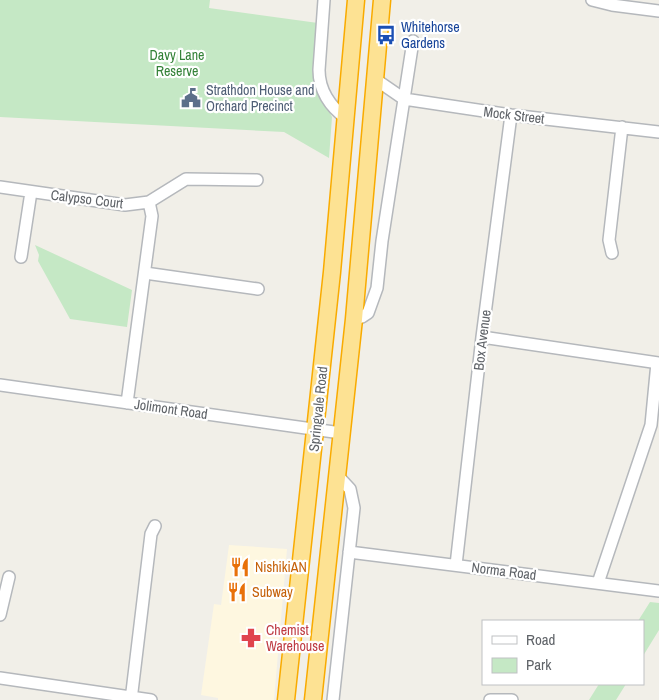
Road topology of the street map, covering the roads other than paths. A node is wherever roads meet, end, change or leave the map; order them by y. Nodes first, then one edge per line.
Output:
1 (324, 0) edge
2 (356, 0) edge
3 (382, 0) edge
4 (592, 0) edge
5 (659, 11) edge
6 (413, 41) dead end
7 (375, 80) junction
8 (404, 99) junction
9 (511, 115) junction
10 (346, 118) junction
11 (622, 127) junction
12 (659, 132) edge
13 (257, 180) dead end
14 (0, 187) edge
15 (30, 192) junction
16 (149, 202) junction
17 (612, 253) dead end
18 (21, 257) dead end
19 (145, 273) junction
20 (258, 289) dead end
21 (354, 319) junction
22 (482, 337) junction
23 (658, 363) edge
24 (0, 385) edge
25 (128, 403) junction
26 (315, 430) junction
27 (341, 433) junction
28 (337, 475) junction
29 (155, 526) dead end
30 (349, 552) junction
31 (456, 565) junction
32 (9, 577) dead end
33 (598, 583) junction
34 (659, 591) edge
35 (0, 615) edge
36 (0, 678) edge
37 (131, 699) edge
38 (151, 700) edge
39 (286, 700) edge
40 (313, 700) edge
41 (333, 700) edge
42 (490, 700) edge
43 (512, 700) edge

1 - 10 street
2 - 10 highway, Springvale Road
3 - 7 highway, Springvale Road
4 - 5 street
6 - 8 street
7 - 8 street, Mock Street
7 - 21 highway, Springvale Road
8 - 9 street, Mock Street
8 - 21 street
9 - 11 street, Mock Street
9 - 22 street, Box Avenue
10 - 26 highway, Springvale Road
11 - 12 street, Mock Street
11 - 17 street
13 - 16 street, Calypso Court
14 - 15 street, Calypso Court
15 - 16 street, Calypso Court
15 - 18 street
16 - 19 street
19 - 20 street
19 - 25 street
21 - 27 highway, Springvale Road
22 - 23 street
22 - 31 street, Box Avenue
23 - 33 street
24 - 25 street, Jolimont Road
25 - 26 street, Jolimont Road
26 - 27 street, Jolimont Road
26 - 39 highway, Springvale Road
27 - 28 highway, Springvale Road
28 - 30 street
28 - 40 highway, Springvale Road
29 - 37 street
30 - 31 street, Norma Road
30 - 41 street
31 - 33 street, Norma Road
32 - 35 street
33 - 34 street, Norma Road
36 - 37 street
37 - 38 street
42 - 43 street

